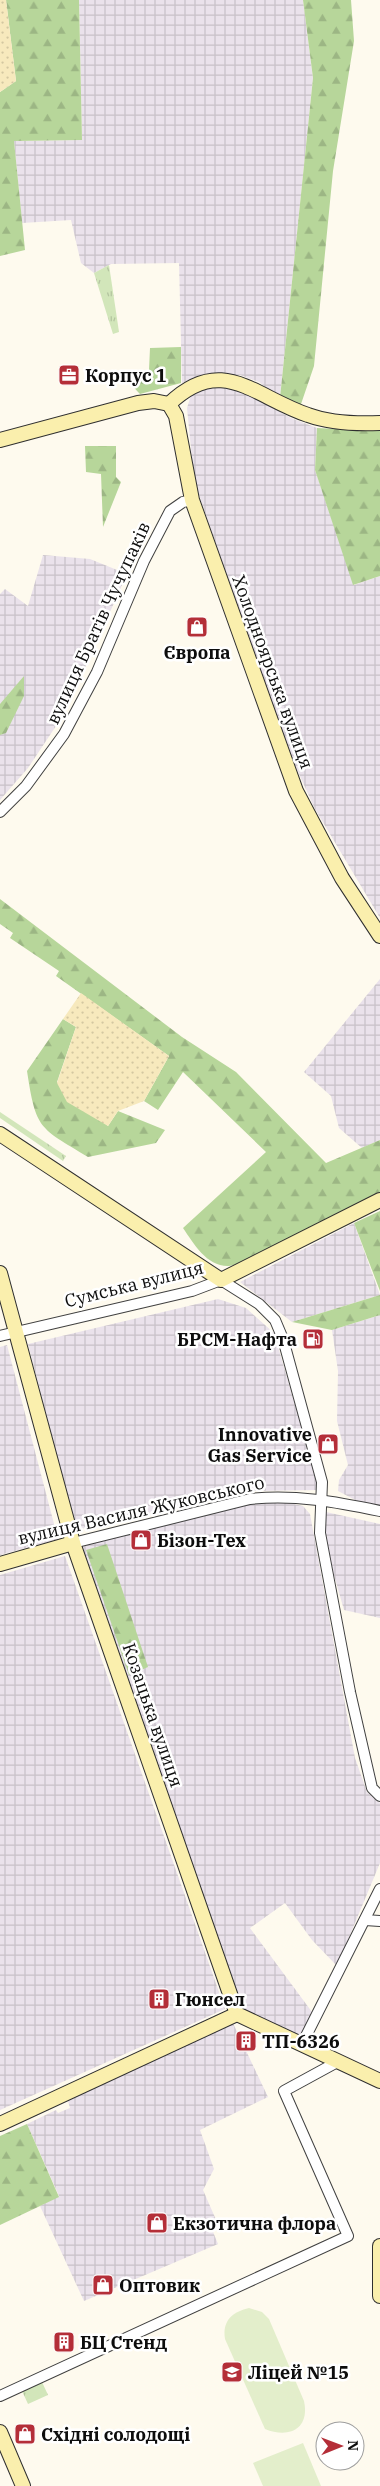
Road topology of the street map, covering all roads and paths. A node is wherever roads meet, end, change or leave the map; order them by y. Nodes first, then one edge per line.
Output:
1 (168, 404) junction
2 (380, 423) edge
3 (0, 440) edge
4 (192, 500) junction
5 (0, 812) edge
6 (380, 936) edge
7 (2, 1138) edge
8 (380, 1200) edge
9 (0, 1273) edge
10 (221, 1280) junction
11 (15, 1333) junction
12 (0, 1336) edge
13 (322, 1500) junction
14 (380, 1511) edge
15 (73, 1543) junction
16 (0, 1564) edge
17 (380, 1796) edge
18 (380, 1889) edge
19 (365, 1920) junction
20 (380, 1922) edge
21 (237, 2014) junction
22 (302, 2044) junction
23 (339, 2061) junction
24 (380, 2081) edge
25 (0, 2124) edge
26 (380, 2246) edge
27 (380, 2296) edge
28 (0, 2396) edge
29 (0, 2432) edge
30 (23, 2486) edge

1 - 2 street
1 - 3 street
1 - 4 street, Холодноярська вулиця
4 - 5 street, вулиця Братів Чучупаків
4 - 6 street, Холодноярська вулиця
7 - 10 street
8 - 10 street, Сумська вулиця
9 - 11 street, Козацька вулиця
10 - 11 street, Сумська вулиця
10 - 13 street
11 - 12 street, Сумська вулиця
11 - 15 street, Козацька вулиця
13 - 14 street, вулиця Василя Жуковського
13 - 15 street, вулиця Василя Жуковського
13 - 17 street
15 - 16 street, вулиця Василя Жуковського
15 - 21 street, Козацька вулиця
18 - 19 street
19 - 20 street
19 - 22 street
21 - 22 street
21 - 25 street
22 - 23 street
23 - 24 street
23 - 28 street
26 - 27 street
29 - 30 street

